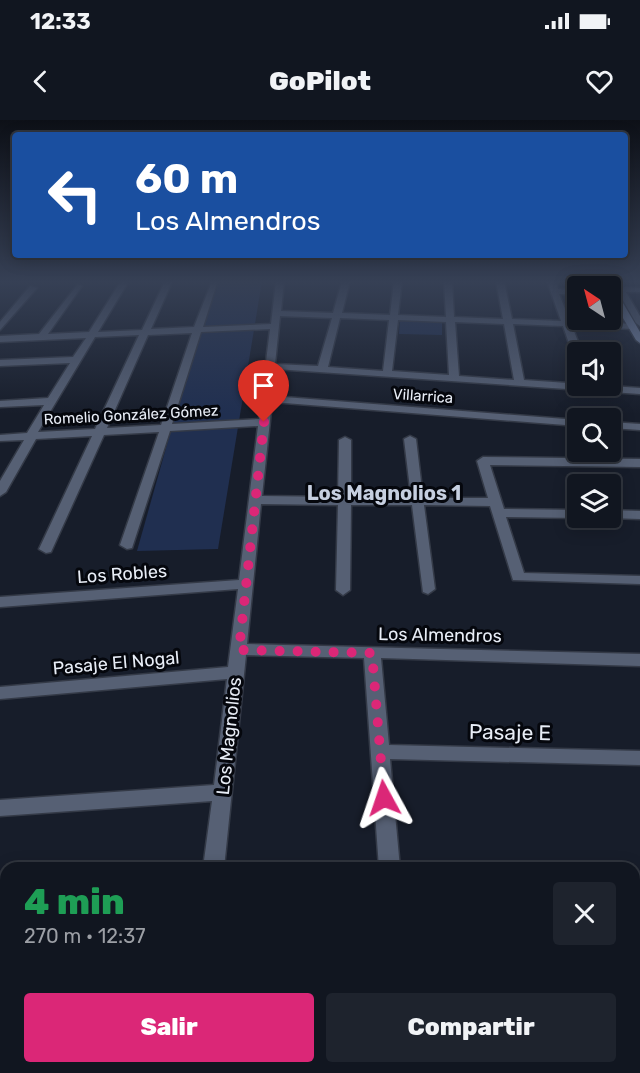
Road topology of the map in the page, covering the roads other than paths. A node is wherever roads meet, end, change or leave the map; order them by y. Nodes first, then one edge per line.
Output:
1 (50, 325) edge
2 (97, 325) edge
3 (149, 325) edge
4 (199, 325) edge
5 (226, 325) edge
6 (275, 325) edge
7 (334, 325) edge
8 (393, 325) edge
9 (451, 325) edge
10 (509, 325) edge
11 (567, 325) edge
12 (198, 329) junction
13 (146, 332) junction
14 (92, 334) junction
15 (42, 337) junction
16 (0, 339) edge
17 (573, 342) edge
18 (75, 360) junction
19 (0, 363) edge
20 (270, 366) junction
21 (322, 370) junction
22 (387, 374) junction
23 (454, 378) junction
24 (520, 383) junction
25 (567, 385) edge
26 (621, 389) edge
27 (640, 391) edge
28 (267, 399) junction
29 (51, 402) junction
30 (0, 404) edge
31 (264, 422) junction
32 (567, 422) edge
33 (621, 426) edge
34 (640, 427) edge
35 (166, 428) junction
36 (100, 432) junction
37 (32, 436) junction
38 (0, 438) edge
39 (410, 439) dead end
40 (345, 440) dead end
41 (640, 463) edge
42 (0, 492) edge
43 (255, 500) junction
44 (344, 501) junction
45 (417, 501) junction
46 (497, 508) junction
47 (567, 513) edge
48 (621, 514) edge
49 (640, 515) edge
50 (127, 545) dead end
51 (46, 549) dead end
52 (640, 580) edge
53 (246, 584) junction
54 (428, 589) dead end
55 (343, 590) dead end
56 (0, 602) edge
57 (239, 650) junction
58 (372, 653) junction
59 (640, 660) edge
60 (236, 672) junction
61 (0, 693) edge
62 (380, 752) junction
63 (640, 758) edge
64 (223, 792) junction
65 (0, 808) edge
66 (215, 862) edge
67 (389, 862) edge

1 - 15 street
2 - 14 street
3 - 13 street
4 - 12 street
5 - 12 street
6 - 20 street, Los Magnolios
7 - 21 street
8 - 22 street
9 - 23 street
10 - 24 street
11 - 17 street
12 - 13 street
12 - 35 street
13 - 14 street
13 - 36 street
14 - 15 street
14 - 18 street
15 - 16 street
18 - 19 street
18 - 29 street
20 - 21 street
20 - 28 street, Los Magnolios
21 - 22 street
22 - 23 street
23 - 24 street
24 - 25 street
26 - 27 street
28 - 31 street, Los Magnolios
28 - 32 street, Villarrica
29 - 30 street
29 - 37 street
31 - 35 street, Romelio González Gómez
31 - 43 street, Los Magnolios
33 - 34 street
35 - 36 street, Romelio González Gómez
35 - 50 street
36 - 37 street, Romelio González Gómez
36 - 51 street
37 - 38 street, Romelio González Gómez
37 - 42 street
39 - 45 street
40 - 44 street
41 - 46 street
43 - 44 street
43 - 53 street, Los Magnolios
44 - 45 street
44 - 55 street
45 - 46 street
45 - 54 street
46 - 47 street
46 - 52 street
48 - 49 street
53 - 56 street, Los Robles
53 - 57 street, Los Magnolios
57 - 58 street, Los Almendros
57 - 60 street, Los Magnolios
58 - 59 street, Los Almendros
58 - 62 street
60 - 61 street, Pasaje El Nogal
60 - 64 street, Los Magnolios
62 - 63 street, Pasaje E
62 - 67 street
64 - 65 street
64 - 66 street, Los Magnolios

